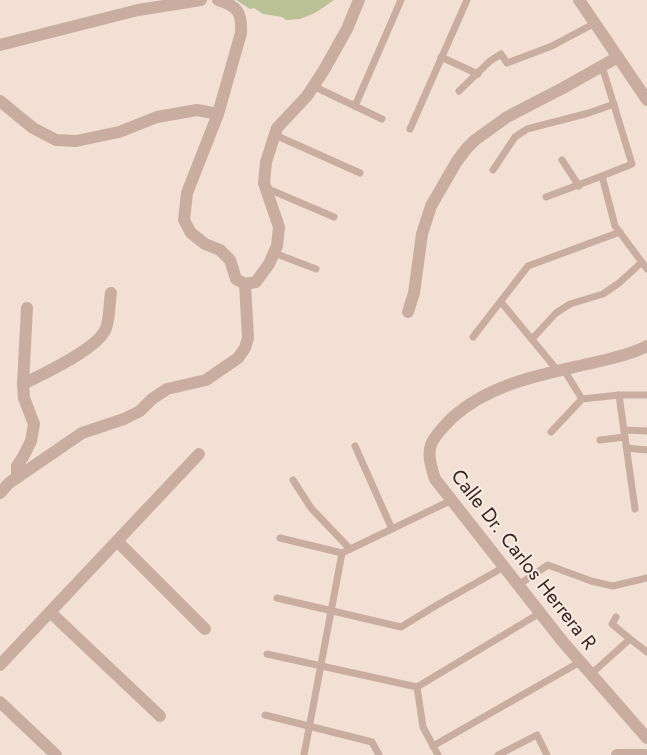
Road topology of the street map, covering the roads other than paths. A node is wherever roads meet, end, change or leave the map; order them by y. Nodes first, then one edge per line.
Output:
1 (201, 0) edge
2 (218, 0) edge
3 (359, 0) edge
4 (401, 0) edge
5 (467, 0) edge
6 (579, 0) edge
7 (595, 23) junction
8 (0, 45) edge
9 (442, 57) junction
10 (618, 57) junction
11 (602, 66) junction
12 (478, 74) junction
13 (313, 86) junction
14 (459, 91) dead end
15 (647, 100) edge
16 (0, 101) edge
17 (614, 104) junction
18 (355, 106) junction
19 (218, 114) junction
20 (382, 119) dead end
21 (410, 129) dead end
22 (275, 135) junction
23 (562, 160) dead end
24 (493, 170) dead end
25 (360, 173) dead end
26 (602, 176) junction
27 (579, 186) junction
28 (266, 188) junction
29 (546, 197) dead end
30 (334, 217) dead end
31 (620, 232) junction
32 (274, 253) junction
33 (642, 262) junction
34 (316, 269) dead end
35 (647, 269) edge
36 (245, 284) junction
37 (111, 293) dead end
38 (501, 302) junction
39 (27, 308) dead end
40 (408, 312) dead end
41 (473, 337) dead end
42 (532, 339) junction
43 (647, 346) edge
44 (561, 371) junction
45 (23, 384) junction
46 (647, 394) edge
47 (619, 395) junction
48 (582, 399) junction
49 (647, 431) edge
50 (551, 432) dead end
51 (624, 433) junction
52 (600, 440) dead end
53 (354, 446) dead end
54 (626, 448) junction
55 (647, 450) edge
56 (199, 454) dead end
57 (17, 477) junction
58 (293, 480) dead end
59 (0, 493) edge
60 (452, 500) junction
61 (635, 509) dead end
62 (392, 529) junction
63 (280, 538) dead end
64 (117, 541) junction
65 (350, 549) junction
66 (342, 553) junction
67 (504, 567) junction
68 (647, 578) edge
69 (518, 585) junction
70 (278, 598) dead end
71 (331, 611) junction
72 (50, 612) junction
73 (540, 613) junction
74 (616, 617) dead end
75 (204, 629) dead end
76 (630, 639) junction
77 (647, 652) edge
78 (267, 654) dead end
79 (580, 662) junction
80 (0, 665) edge
81 (321, 666) junction
82 (591, 674) junction
83 (417, 687) junction
84 (0, 702) edge
85 (265, 715) dead end
86 (160, 716) dead end
87 (310, 726) junction
88 (647, 738) edge
89 (433, 746) junction
90 (56, 755) edge
91 (304, 755) edge
92 (379, 755) edge
93 (438, 755) edge
94 (498, 755) edge
95 (547, 755) edge
96 (617, 755) edge
97 (645, 755) edge

1 - 8 street
2 - 19 street
3 - 13 street
4 - 18 lane
5 - 9 lane
6 - 7 street
7 - 10 street
7 - 12 lane
9 - 12 lane
9 - 21 lane
10 - 11 street
10 - 15 street
11 - 17 lane
11 - 40 street
12 - 14 lane
13 - 18 lane
13 - 22 street
16 - 19 street
17 - 24 lane
17 - 26 lane
18 - 20 lane
19 - 36 street
22 - 25 lane
22 - 28 street
23 - 27 lane
26 - 27 lane
26 - 31 lane
27 - 29 lane
28 - 30 lane
28 - 32 street
31 - 33 lane
31 - 38 lane
32 - 34 lane
32 - 36 street
33 - 35 lane
33 - 42 lane
36 - 57 street
37 - 45 street
38 - 41 lane
38 - 42 lane
39 - 45 street
42 - 44 lane
43 - 44 street, Calle Dr. Carlos Herrera R
44 - 48 lane
44 - 60 street, Calle Dr. Carlos Herrera R
45 - 57 street
46 - 47 lane
47 - 48 lane
47 - 51 lane
48 - 50 lane
49 - 51 lane
51 - 52 lane
51 - 54 lane
53 - 62 lane
54 - 55 lane
54 - 61 lane
56 - 64 street
57 - 59 street
58 - 65 lane
60 - 62 lane
60 - 67 street, Calle Dr. Carlos Herrera R
62 - 65 lane
63 - 66 lane
64 - 72 street
64 - 75 street
65 - 66 lane
66 - 71 lane
67 - 69 street, Calle Dr. Carlos Herrera R
67 - 71 lane
68 - 69 lane
69 - 73 street, Calle Dr. Carlos Herrera R
70 - 71 lane
71 - 81 lane
72 - 80 street
72 - 86 street
73 - 79 street, Calle Dr. Carlos Herrera R
73 - 83 lane
74 - 76 lane
76 - 77 lane
76 - 82 lane
78 - 81 lane
79 - 82 street, Calle Dr. Carlos Herrera R
79 - 89 lane
81 - 83 lane
81 - 87 lane
82 - 88 street, Calle Dr. Carlos Herrera R
83 - 89 lane
84 - 90 street
85 - 87 lane
87 - 91 lane
87 - 92 lane
89 - 93 lane
94 - 95 lane
96 - 97 street

